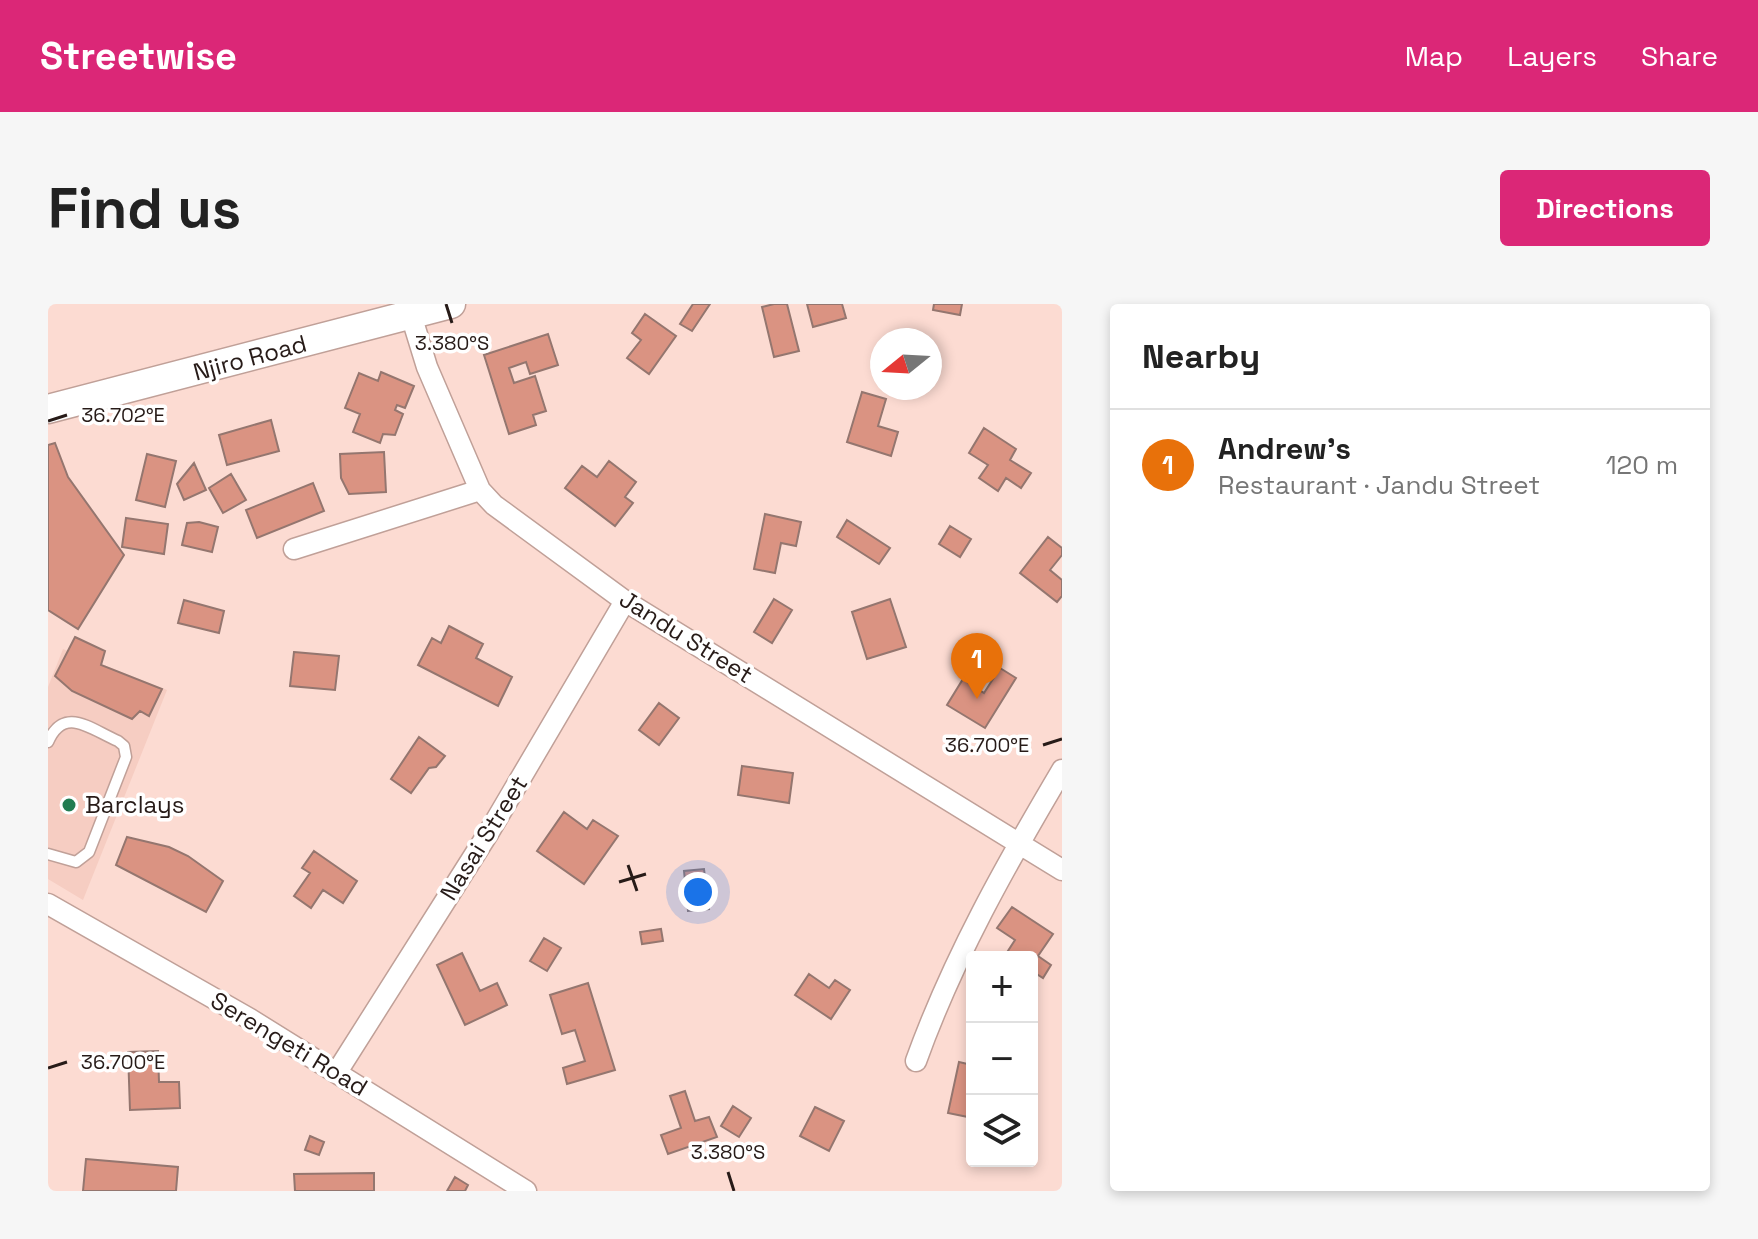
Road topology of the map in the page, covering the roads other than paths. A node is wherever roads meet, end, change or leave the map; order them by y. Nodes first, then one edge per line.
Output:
1 (451, 304) edge
2 (411, 315) junction
3 (48, 409) edge
4 (480, 490) junction
5 (294, 549) dead end
6 (625, 601) junction
7 (48, 742) edge
8 (1062, 770) edge
9 (1019, 843) junction
10 (48, 855) edge
11 (1062, 870) edge
12 (48, 904) edge
13 (916, 1061) dead end
14 (337, 1072) junction
15 (526, 1191) edge

1 - 2 street, Njiro Road
2 - 3 street, Njiro Road
2 - 4 street, Jandu Street
4 - 5 street
4 - 6 street, Jandu Street
6 - 9 street, Jandu Street
6 - 14 street, Nasai Street
7 - 10 lane
8 - 9 street
9 - 11 street, Jandu Street
9 - 13 street
12 - 14 street, Serengeti Road
14 - 15 street, Serengeti Road

